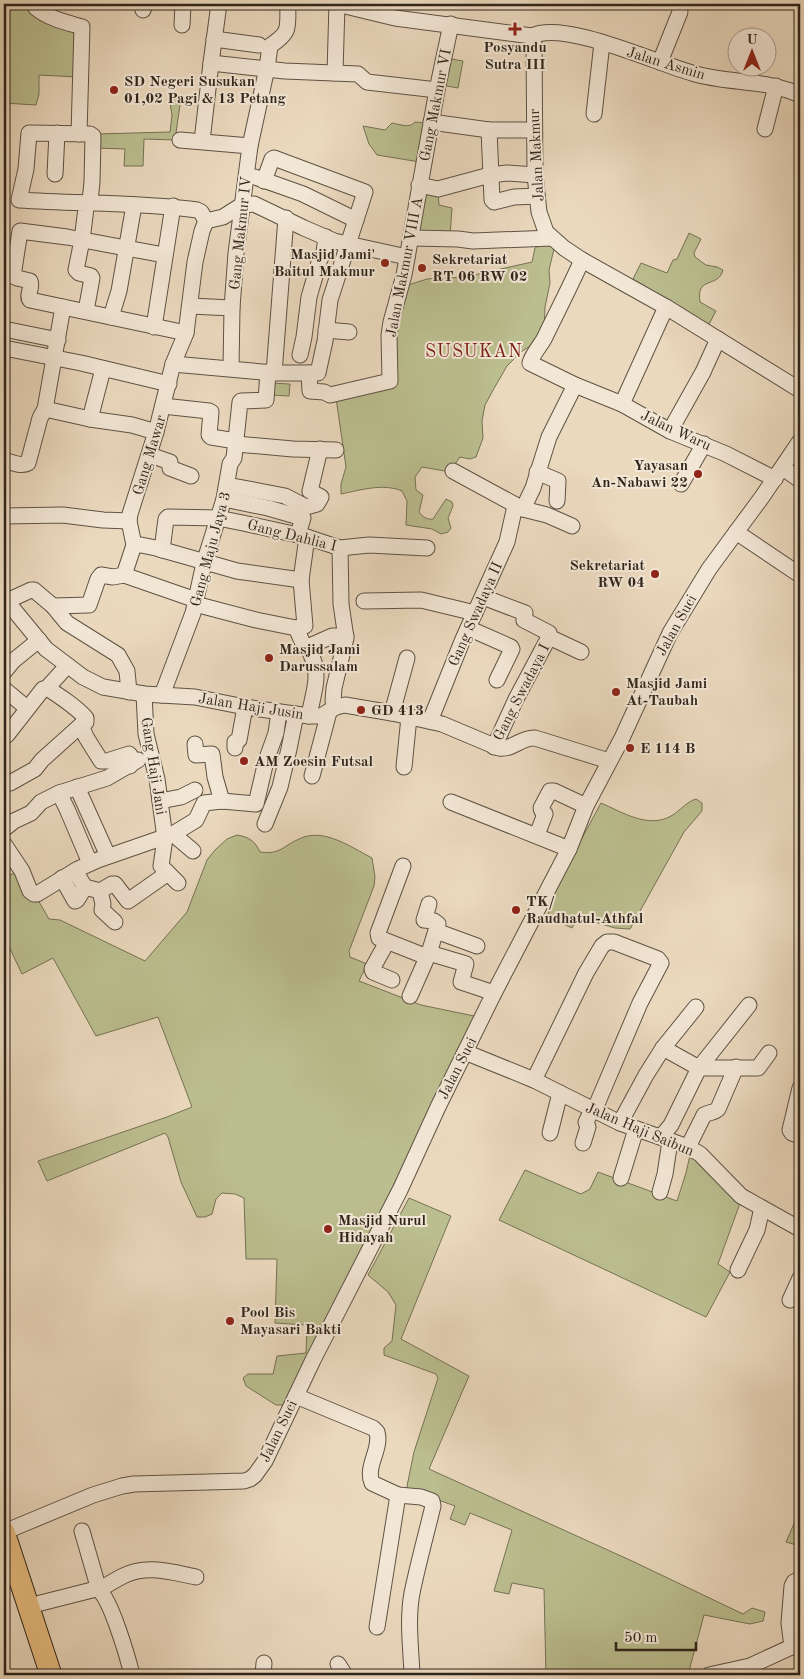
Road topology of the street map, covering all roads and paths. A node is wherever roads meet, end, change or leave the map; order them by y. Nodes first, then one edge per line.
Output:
1 (35, 4) edge
2 (183, 4) edge
3 (219, 4) edge
4 (288, 4) edge
5 (337, 4) edge
6 (680, 12) dead end
7 (451, 24) junction
8 (182, 25) dead end
9 (532, 36) junction
10 (214, 39) junction
11 (602, 42) junction
12 (259, 45) dead end
13 (660, 62) junction
14 (211, 63) junction
15 (267, 68) junction
16 (335, 73) junction
17 (776, 86) junction
18 (437, 90) junction
19 (800, 95) edge
20 (594, 114) dead end
21 (431, 122) junction
22 (766, 129) dead end
23 (489, 130) junction
24 (534, 130) junction
25 (57, 133) junction
26 (79, 134) junction
27 (180, 140) dead end
28 (202, 141) junction
29 (250, 146) junction
30 (55, 174) dead end
31 (490, 175) junction
32 (535, 175) junction
33 (246, 176) junction
34 (264, 181) junction
35 (419, 185) junction
36 (536, 196) junction
37 (90, 203) junction
38 (134, 205) junction
39 (242, 205) junction
40 (173, 206) junction
41 (286, 218) junction
42 (356, 220) junction
43 (206, 221) junction
44 (326, 237) junction
45 (410, 238) junction
46 (552, 238) junction
47 (82, 240) junction
48 (348, 244) junction
49 (127, 249) junction
50 (164, 255) junction
51 (407, 257) junction
52 (582, 260) junction
53 (190, 306) junction
54 (64, 307) junction
55 (666, 307) junction
56 (232, 308) junction
57 (86, 311) junction
58 (111, 317) junction
59 (154, 326) junction
60 (4, 329) edge
61 (326, 330) junction
62 (350, 332) dead end
63 (186, 333) junction
64 (718, 339) junction
65 (58, 340) junction
66 (4, 348) edge
67 (300, 355) dead end
68 (54, 359) junction
69 (173, 364) junction
70 (231, 368) junction
71 (103, 369) junction
72 (314, 371) junction
73 (271, 372) junction
74 (169, 384) junction
75 (575, 385) junction
76 (800, 390) edge
77 (622, 404) junction
78 (163, 406) junction
79 (45, 409) junction
80 (90, 419) junction
81 (670, 430) junction
82 (156, 432) junction
83 (236, 442) junction
84 (800, 442) edge
85 (704, 444) junction
86 (320, 449) junction
87 (336, 450) dead end
88 (150, 455) junction
89 (4, 460) edge
90 (453, 471) dead end
91 (537, 472) junction
92 (779, 473) junction
93 (191, 476) dead end
94 (800, 480) edge
95 (681, 484) dead end
96 (226, 492) junction
97 (557, 500) dead end
98 (519, 508) junction
99 (4, 516) edge
100 (218, 518) junction
101 (129, 521) junction
102 (572, 526) dead end
103 (736, 532) junction
104 (303, 535) junction
105 (134, 545) junction
106 (340, 548) junction
107 (427, 548) dead end
108 (162, 550) junction
109 (204, 563) junction
110 (800, 574) edge
111 (124, 575) junction
112 (301, 580) junction
113 (483, 597) junction
114 (364, 601) dead end
115 (196, 602) junction
116 (53, 606) junction
117 (7, 607) edge
118 (475, 613) junction
119 (296, 628) junction
120 (468, 628) junction
121 (346, 636) junction
122 (549, 637) junction
123 (39, 640) junction
124 (308, 652) junction
125 (581, 652) dead end
126 (407, 658) dead end
127 (67, 666) junction
128 (4, 672) edge
129 (497, 680) dead end
130 (46, 688) junction
131 (4, 689) edge
132 (137, 693) junction
133 (162, 695) junction
134 (245, 707) junction
135 (27, 708) junction
136 (333, 709) junction
137 (279, 712) junction
138 (392, 713) junction
139 (302, 715) junction
140 (409, 717) junction
141 (430, 721) junction
142 (81, 726) junction
143 (4, 737) edge
144 (195, 744) dead end
145 (494, 747) junction
146 (235, 748) dead end
147 (149, 752) junction
148 (609, 760) junction
149 (130, 766) junction
150 (404, 767) dead end
151 (312, 776) dead end
152 (4, 783) edge
153 (77, 787) junction
154 (195, 790) dead end
155 (59, 793) junction
156 (160, 801) junction
157 (222, 801) junction
158 (451, 802) dead end
159 (586, 806) junction
160 (265, 824) dead end
161 (4, 829) edge
162 (537, 835) junction
163 (169, 836) junction
164 (4, 844) edge
165 (570, 849) junction
166 (193, 851) dead end
167 (108, 856) junction
168 (90, 864) junction
169 (402, 866) dead end
170 (69, 875) junction
171 (100, 891) junction
172 (429, 904) dead end
173 (115, 922) dead end
174 (436, 931) junction
175 (386, 942) junction
176 (477, 946) dead end
177 (428, 955) junction
178 (392, 980) dead end
179 (494, 994) junction
180 (410, 996) dead end
181 (749, 1005) dead end
182 (696, 1007) dead end
183 (663, 1048) junction
184 (465, 1052) junction
185 (769, 1054) dead end
186 (736, 1067) junction
187 (699, 1068) junction
188 (534, 1080) junction
189 (800, 1088) edge
190 (560, 1093) junction
191 (593, 1110) junction
192 (620, 1122) junction
193 (636, 1129) junction
194 (550, 1132) dead end
195 (800, 1136) edge
196 (666, 1139) junction
197 (583, 1143) dead end
198 (688, 1147) junction
199 (621, 1178) dead end
200 (660, 1192) dead end
201 (762, 1208) junction
202 (800, 1229) edge
203 (738, 1270) dead end
204 (800, 1278) edge
205 (790, 1300) dead end
206 (296, 1396) junction
207 (398, 1495) junction
208 (82, 1531) dead end
209 (4, 1532) edge
210 (4, 1577) edge
211 (196, 1577) dead end
212 (800, 1579) edge
213 (97, 1590) junction
214 (29, 1606) junction
215 (377, 1627) dead end
216 (796, 1645) edge
217 (744, 1672) edge
218 (37, 1675) edge
219 (51, 1675) edge
220 (132, 1675) edge
221 (412, 1675) edge
222 (715, 1675) edge

1 - 26 street
2 - 8 street
3 - 10 street
4 - 15 street, Gang Makmur IV
5 - 7 street
5 - 16 street
6 - 13 street
7 - 9 street
7 - 18 street, Gang Makmur VI
9 - 11 street, Jalan Asmin
9 - 24 street, Jalan Makmur
10 - 12 street
10 - 14 street
11 - 13 street, Jalan Asmin
11 - 20 street
13 - 17 street, Jalan Asmin
14 - 15 street
14 - 28 street
15 - 16 street
15 - 29 street, Gang Makmur IV
16 - 18 street
17 - 19 street, Jalan Asmin
17 - 22 street
18 - 21 street, Gang Makmur VI
21 - 23 street
21 - 35 street, Gang Makmur VI
23 - 24 street
23 - 31 street
24 - 32 street, Jalan Makmur
25 - 26 street
25 - 30 street
25 - 37 street
26 - 37 street
27 - 28 street
28 - 29 street
29 - 33 street, Gang Makmur IV
31 - 32 street
31 - 35 street
31 - 36 street
32 - 36 street, Jalan Makmur
33 - 34 street
33 - 39 street, Gang Makmur IV
34 - 42 street
34 - 42 street
35 - 45 street, Jalan Makmur VIII A
36 - 46 street, Jalan Makmur
37 - 38 street
37 - 47 street
38 - 40 street
38 - 49 street
39 - 41 street
39 - 43 street
39 - 56 street, Gang Makmur IV
40 - 43 street
40 - 50 street
41 - 44 street
41 - 73 street
42 - 48 street
43 - 53 street
44 - 48 street
44 - 67 street
45 - 46 street
45 - 51 street, Jalan Makmur VIII A
46 - 52 street, Jalan Makmur
47 - 49 street
47 - 54 street
47 - 57 street
48 - 51 street
48 - 61 street
49 - 50 street
49 - 58 street
50 - 59 street
51 - 72 street, Jalan Makmur VIII A
52 - 55 street, Jalan Makmur
52 - 75 street, Jalan Waru
53 - 56 street
53 - 63 street
54 - 57 street
54 - 65 street
55 - 64 street, Jalan Makmur
55 - 77 street
56 - 70 street, Gang Makmur IV
57 - 58 street
58 - 59 street
59 - 63 street
60 - 65 street
61 - 62 street
61 - 72 street
63 - 69 street
64 - 76 street, Jalan Makmur
64 - 81 street
65 - 68 street
66 - 68 street
68 - 71 street
68 - 79 street
69 - 70 street
69 - 74 street, Gang Mawar
70 - 73 street
71 - 74 street
71 - 80 street
72 - 73 street
73 - 83 street, Gang Maju Jaya 3
74 - 78 street, Gang Mawar
75 - 77 street, Jalan Waru
75 - 91 street, Gang Swadaya II
77 - 81 street, Jalan Waru
78 - 82 street, Gang Mawar
78 - 83 street
79 - 80 street
79 - 89 street
80 - 82 street
81 - 85 street, Jalan Waru
82 - 88 street, Gang Mawar
83 - 86 street
83 - 96 street, Gang Maju Jaya 3
84 - 92 street, Jalan Suci
85 - 92 street, Jalan Waru
85 - 95 street
86 - 87 street
86 - 96 street
88 - 93 street
88 - 101 street, Gang Mawar
90 - 98 street
91 - 97 street
91 - 98 street, Gang Swadaya II
92 - 94 street, Jalan Waru
92 - 103 street, Jalan Suci
96 - 100 street, Gang Maju Jaya 3
96 - 104 street
98 - 102 street
98 - 113 street, Gang Swadaya II
99 - 101 street
100 - 104 street, Gang Dahlia I
100 - 108 street, Gang Dahlia I
100 - 109 street, Gang Maju Jaya 3
101 - 105 street, Gang Mawar
103 - 110 street
103 - 148 street, Jalan Suci
104 - 106 street, Gang Dahlia I
104 - 112 street
105 - 108 street
105 - 111 street
106 - 107 street, Gang Dahlia I
106 - 121 street
108 - 109 street
109 - 112 street
109 - 115 street, Gang Maju Jaya 3
111 - 115 street
111 - 116 street
112 - 119 street
113 - 118 street, Gang Swadaya II
113 - 122 street
114 - 118 street
115 - 119 street
115 - 133 street, Gang Maju Jaya 3
116 - 117 street, Gang Haji Jani
116 - 132 street, Gang Haji Jani
117 - 123 street, Jalan Haji Jusin
118 - 120 street, Gang Swadaya II
119 - 124 street
120 - 129 street
120 - 141 street, Gang Swadaya II
121 - 124 street
121 - 136 street
122 - 125 street
122 - 145 street, Gang Swadaya I
123 - 127 street, Jalan Haji Jusin
123 - 128 street
124 - 139 street
126 - 138 street
127 - 130 street
127 - 132 street, Jalan Haji Jusin
130 - 135 street
130 - 142 street
131 - 135 street
132 - 133 street, Jalan Haji Jusin
132 - 147 street, Gang Haji Jani
133 - 134 street, Jalan Haji Jusin
134 - 137 street, Jalan Haji Jusin
134 - 146 street
135 - 143 street
136 - 138 street, Jalan Haji Jusin
136 - 139 street, Jalan Haji Jusin
136 - 151 street
137 - 139 street, Jalan Haji Jusin
137 - 157 street
138 - 140 street, Jalan Haji Jusin
139 - 160 street
140 - 141 street, Jalan Haji Jusin
140 - 150 street
141 - 145 street, Jalan Haji Jusin
142 - 149 street
142 - 152 street
144 - 157 street
145 - 148 street
147 - 149 street
147 - 156 street, Gang Haji Jani
148 - 159 street, Jalan Suci
149 - 153 street
153 - 155 street
153 - 167 street
154 - 156 street
155 - 161 street
155 - 168 street
156 - 163 street, Gang Haji Jani
157 - 163 street
158 - 162 street
159 - 162 street
159 - 165 street, Jalan Suci
162 - 165 street
163 - 166 street
163 - 167 street
163 - 171 street, Gang Haji Jani
164 - 170 street
165 - 179 street, Jalan Suci
167 - 168 street
168 - 170 street
169 - 175 street
170 - 171 street
171 - 173 street
172 - 174 street
174 - 176 street
174 - 177 street
175 - 177 street
175 - 178 street
177 - 179 street
177 - 180 street
179 - 184 street, Jalan Suci
181 - 187 street
182 - 183 street
183 - 187 street
183 - 192 street
184 - 188 street, Jalan Haji Saibun
184 - 206 street, Jalan Suci
185 - 186 street
186 - 187 street
186 - 198 street
187 - 196 street
188 - 190 street, Jalan Haji Saibun
188 - 191 street
189 - 195 street
190 - 191 street, Jalan Haji Saibun
190 - 194 street
191 - 192 street, Jalan Haji Saibun
191 - 197 street
192 - 193 street, Jalan Haji Saibun
193 - 196 street, Jalan Haji Saibun
193 - 199 street
196 - 198 street, Jalan Haji Saibun
196 - 200 street
198 - 201 street, Jalan Haji Saibun
201 - 202 street, Jalan Haji Saibun
201 - 203 street
204 - 205 street
206 - 207 street
206 - 209 street, Jalan Suci
207 - 215 street
207 - 221 street
208 - 213 street
209 - 214 highway
210 - 218 highway
211 - 213 street
212 - 216 street
213 - 214 street
213 - 220 street
214 - 219 highway
216 - 217 street
217 - 222 street

